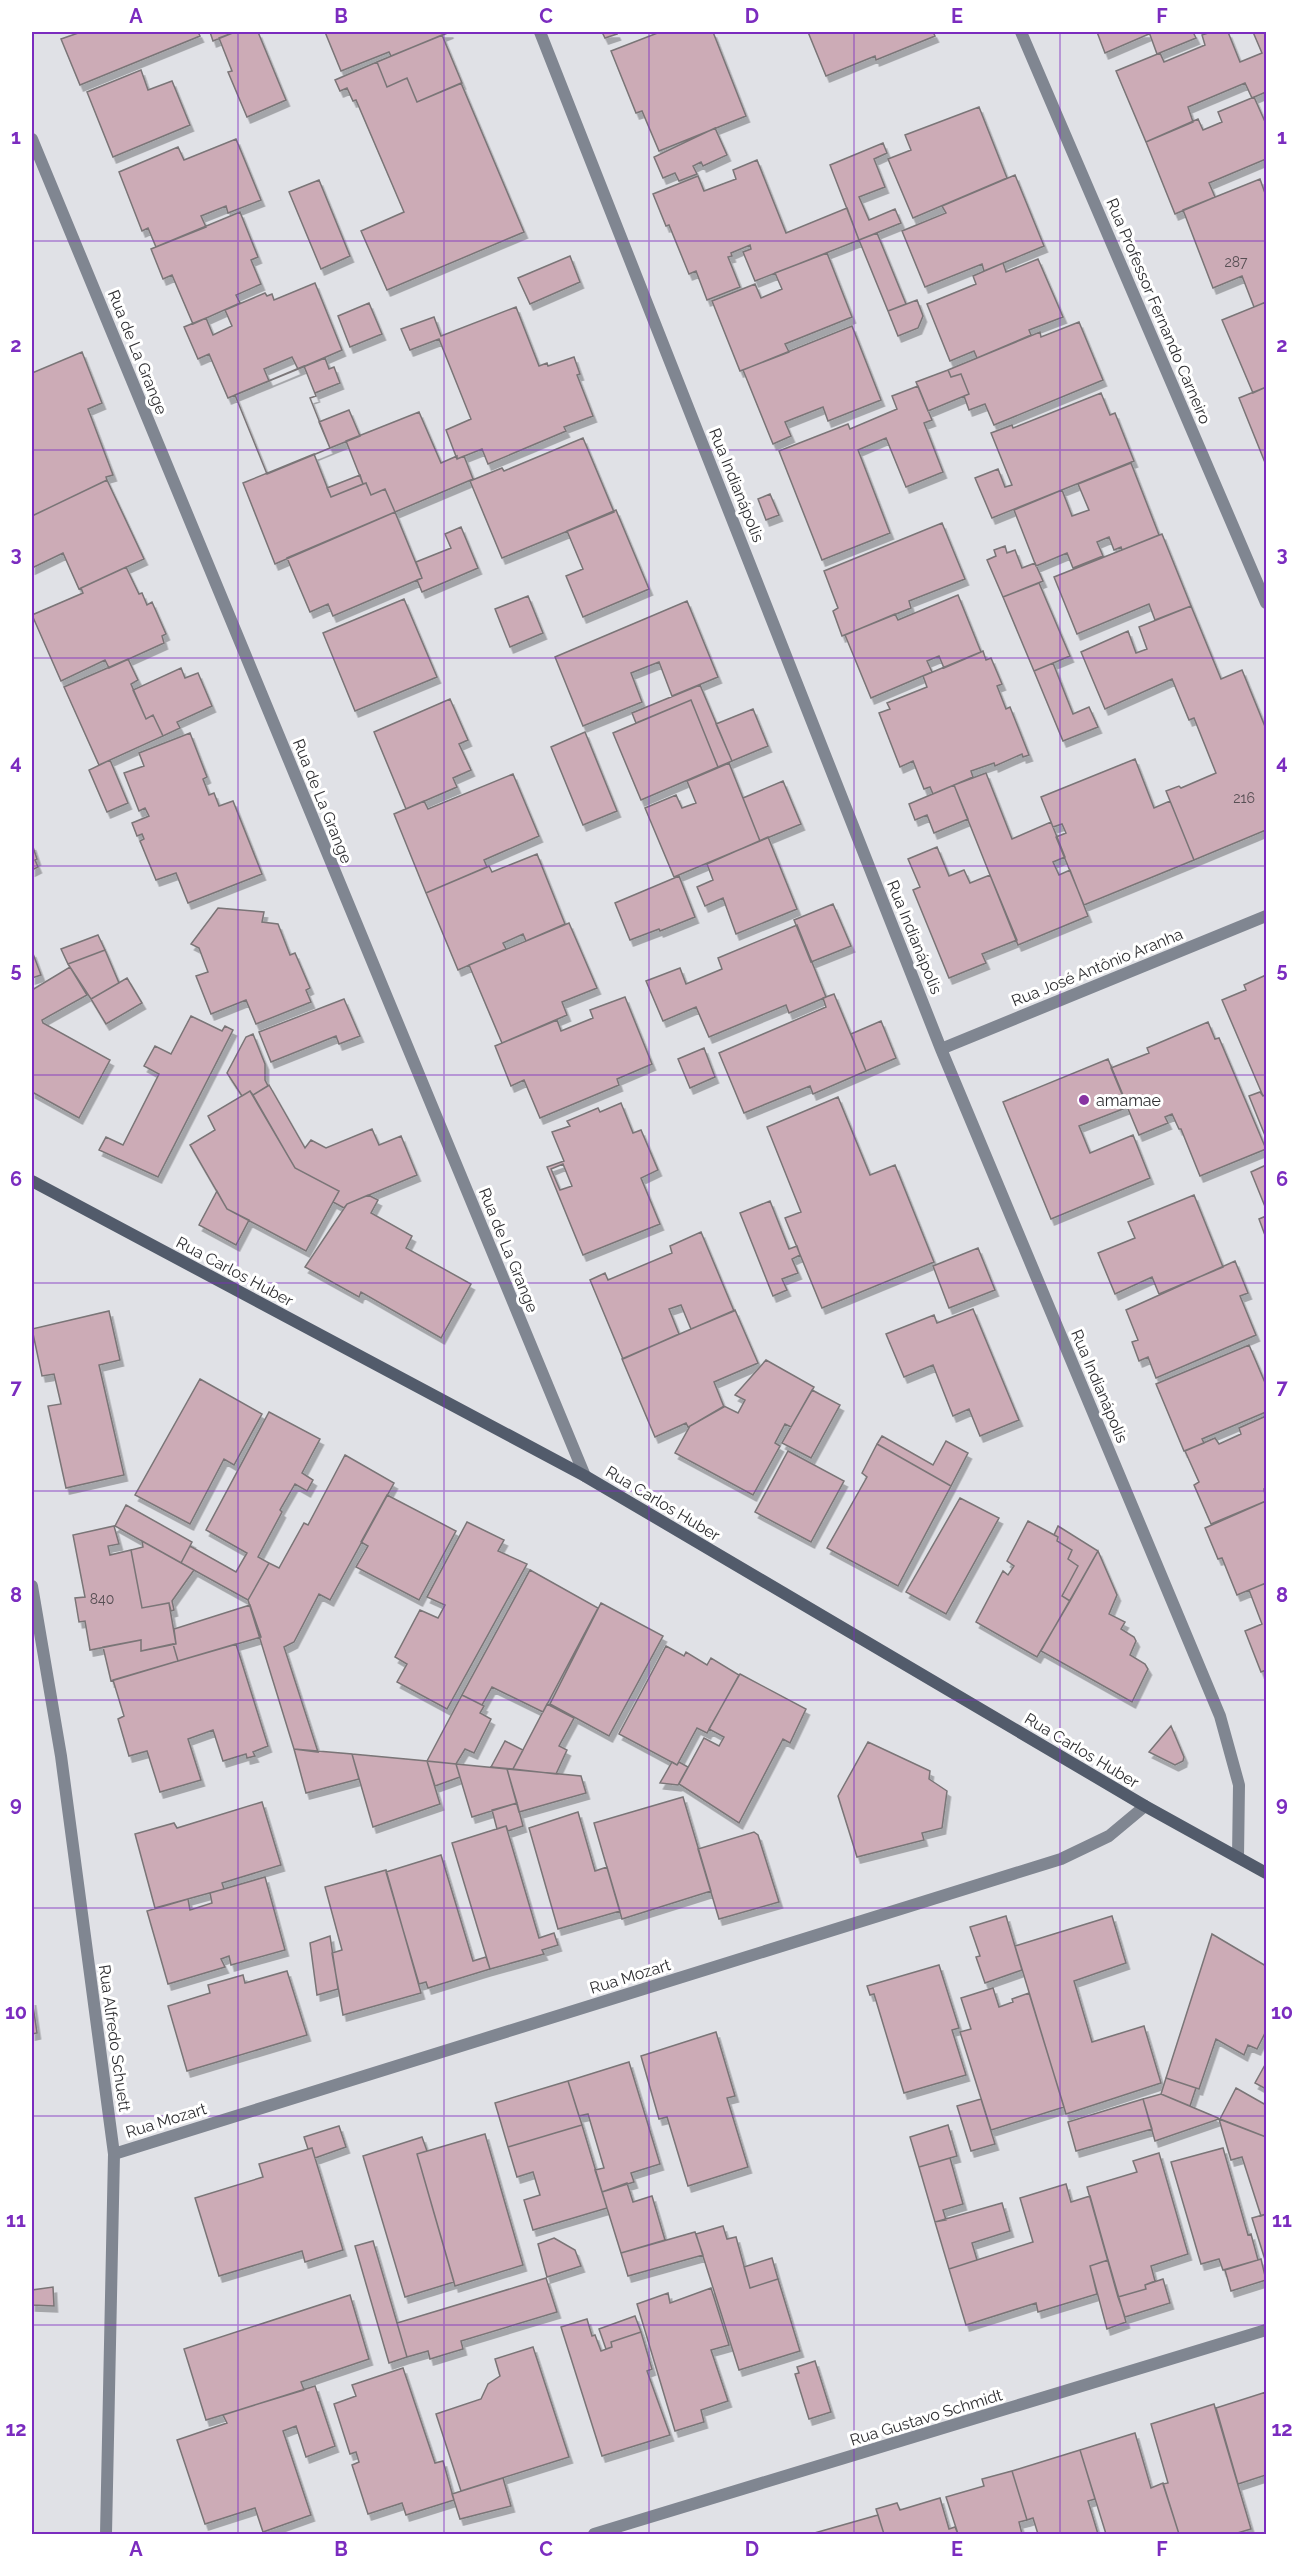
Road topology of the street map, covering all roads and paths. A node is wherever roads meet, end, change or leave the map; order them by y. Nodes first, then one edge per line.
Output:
1 (540, 32) edge
2 (1020, 32) edge
3 (32, 139) edge
4 (1266, 603) edge
5 (1266, 916) edge
6 (941, 1049) junction
7 (32, 1181) edge
8 (585, 1476) junction
9 (32, 1586) edge
10 (1145, 1806) junction
11 (1238, 1857) junction
12 (1266, 1873) edge
13 (114, 2154) junction
14 (1266, 2330) edge
15 (106, 2535) edge
16 (594, 2535) edge

1 - 6 street, Rua Indianápolis
2 - 4 street, Rua Professor Fernando Carneiro
3 - 8 street, Rua de La Grange
5 - 6 street, Rua José Antônio Aranha
6 - 11 street, Rua Indianápolis
7 - 8 main road, Rua Carlos Huber
8 - 10 main road, Rua Carlos Huber
9 - 13 street, Rua Alfredo Schuett
10 - 11 main road, Rua Carlos Huber
10 - 13 street, Rua Mozart
11 - 12 main road, Rua Carlos Huber
13 - 15 street, Rua Alfredo Schuett
14 - 16 street, Rua Gustavo Schmidt

